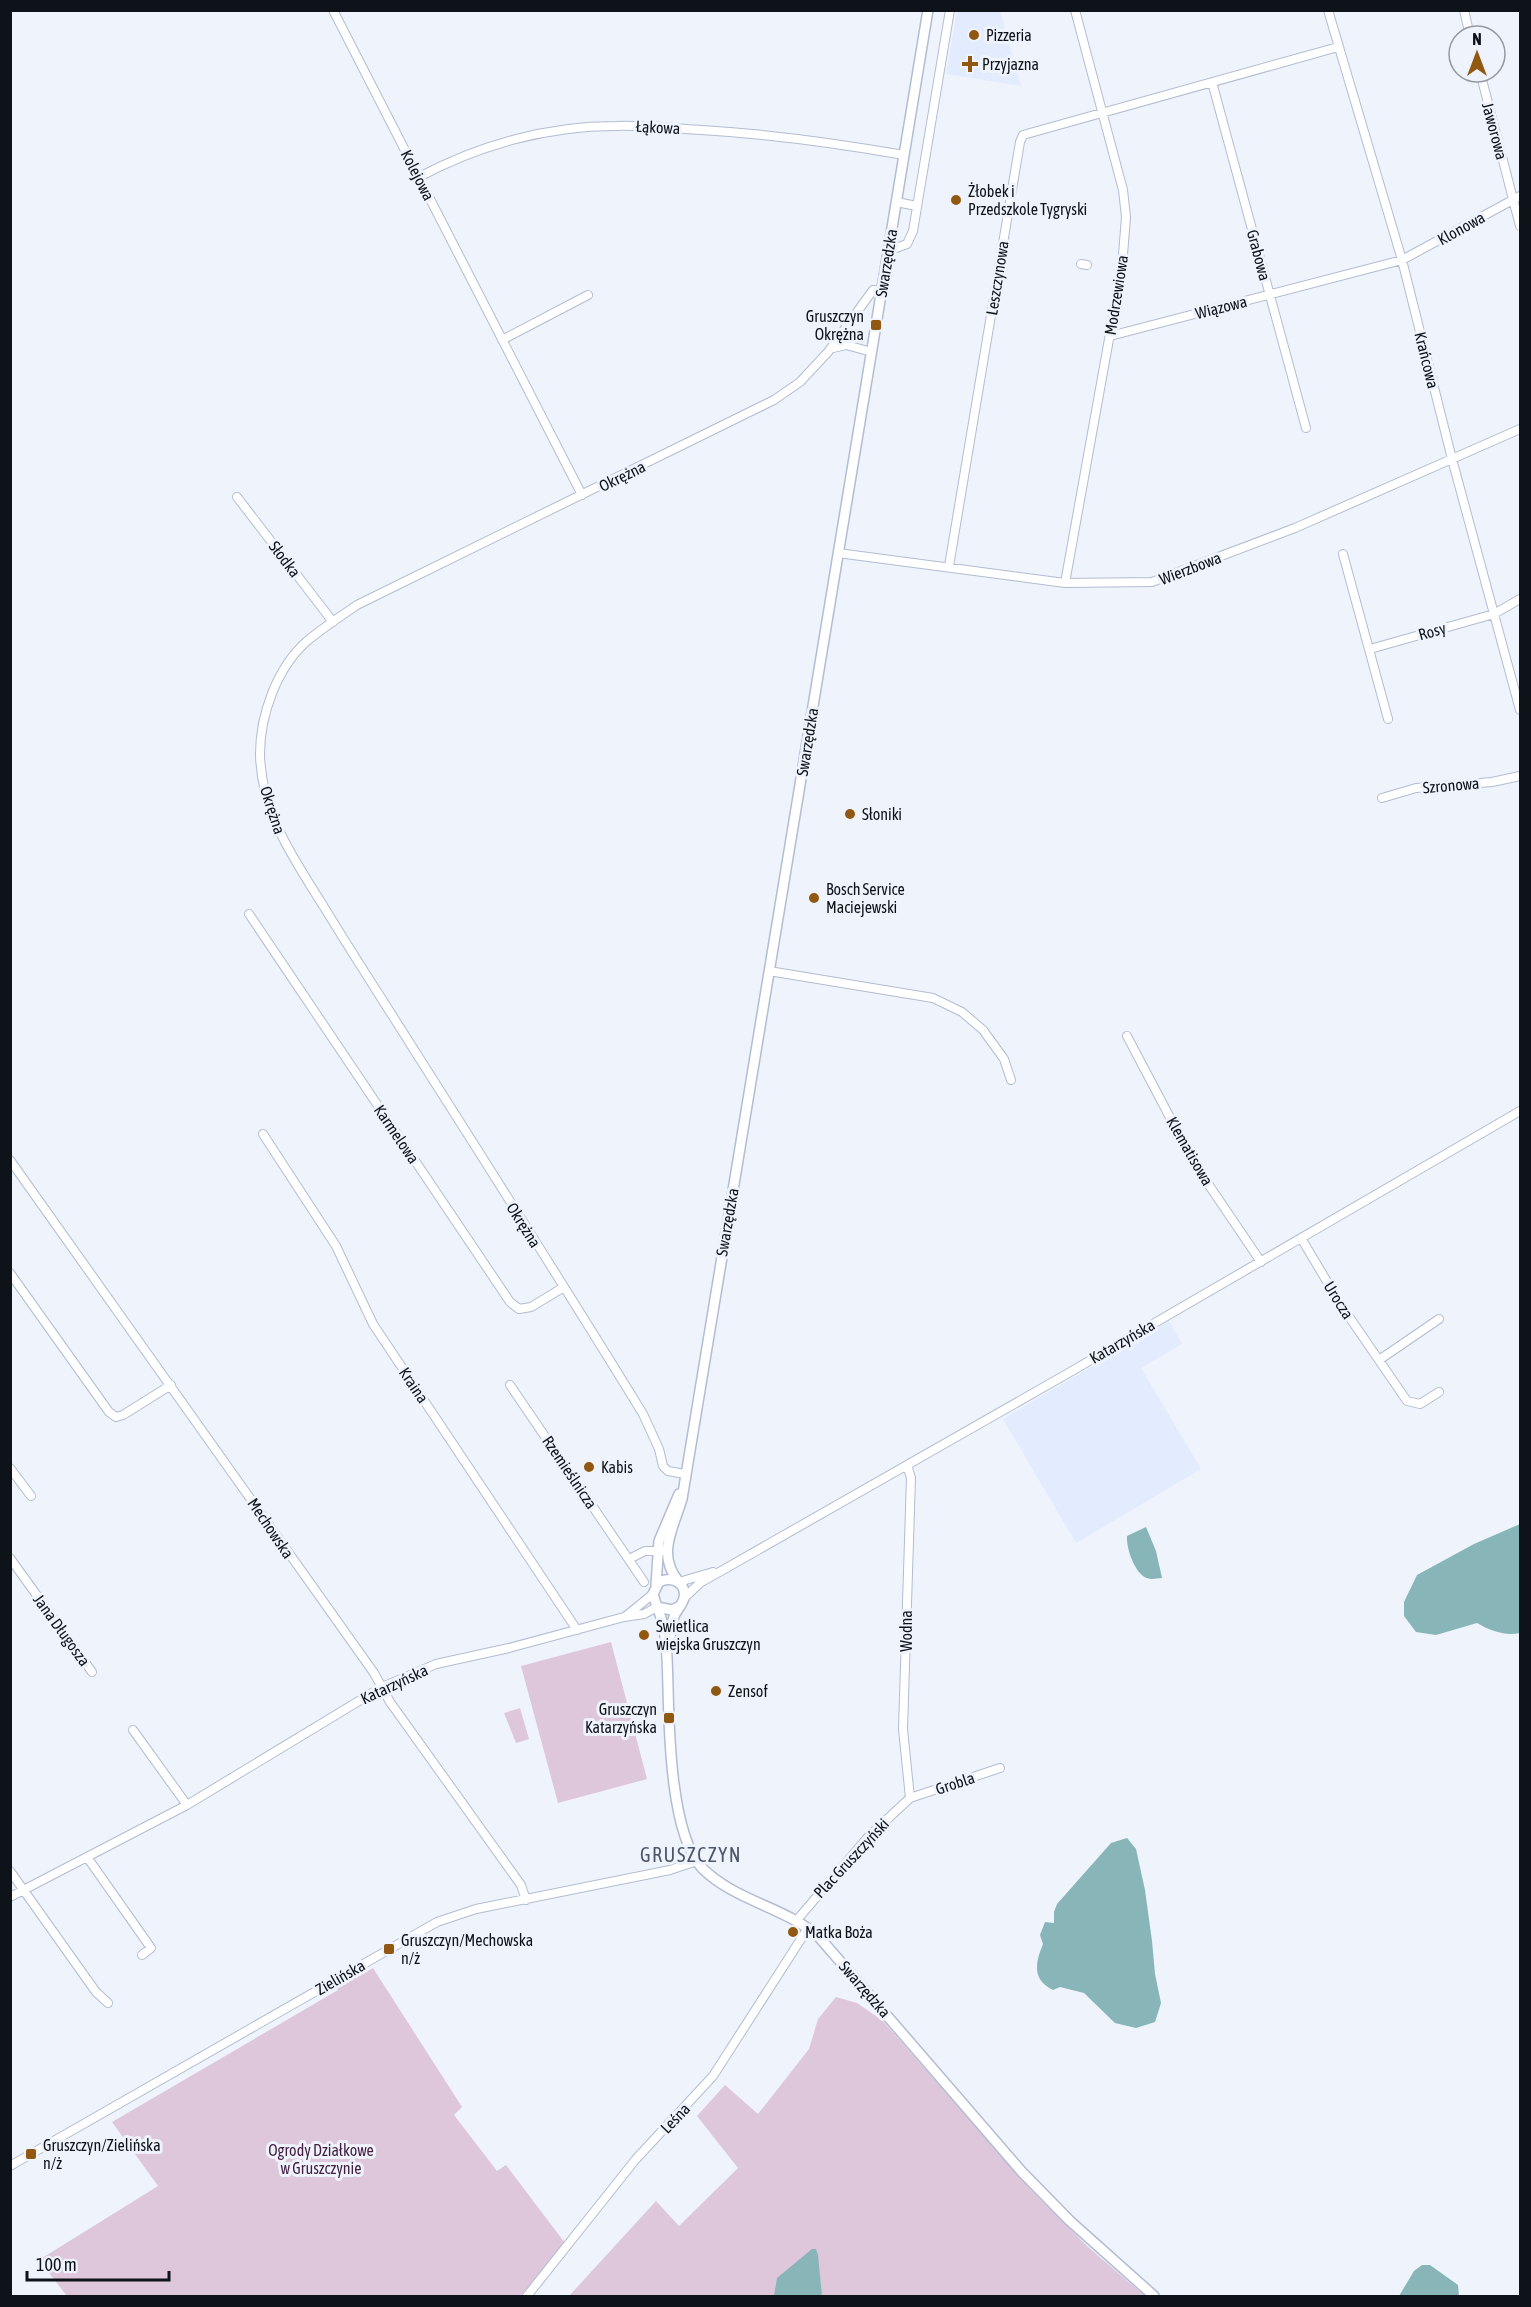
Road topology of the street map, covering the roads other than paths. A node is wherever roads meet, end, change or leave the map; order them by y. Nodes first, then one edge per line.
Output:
1 (333, 10) edge
2 (928, 10) edge
3 (950, 10) edge
4 (1075, 10) edge
5 (1328, 10) edge
6 (1338, 47) junction
7 (1212, 82) junction
8 (1484, 84) edge
9 (1103, 112) junction
10 (904, 155) junction
11 (418, 177) junction
12 (1517, 198) edge
13 (896, 202) junction
14 (917, 206) junction
15 (1521, 226) edge
16 (889, 248) junction
17 (1402, 260) junction
18 (882, 291) junction
19 (1269, 294) junction
20 (588, 295) dead end
21 (1110, 336) junction
22 (502, 340) junction
23 (833, 348) junction
24 (872, 352) junction
25 (1305, 428) dead end
26 (1521, 429) edge
27 (1452, 459) junction
28 (582, 495) junction
29 (237, 496) dead end
30 (838, 553) junction
31 (1343, 554) dead end
32 (949, 566) junction
33 (1065, 583) junction
34 (1521, 599) edge
35 (1494, 614) junction
36 (333, 622) junction
37 (1370, 649) junction
38 (1521, 710) edge
39 (1388, 719) dead end
40 (1521, 776) edge
41 (1382, 798) dead end
42 (249, 914) dead end
43 (769, 971) junction
44 (1127, 1036) dead end
45 (1011, 1080) dead end
46 (1521, 1110) edge
47 (263, 1134) dead end
48 (10, 1160) edge
49 (1301, 1238) junction
50 (1261, 1262) junction
51 (10, 1273) edge
52 (564, 1287) junction
53 (1439, 1319) dead end
54 (1379, 1360) junction
55 (171, 1385) junction
56 (510, 1385) dead end
57 (1439, 1392) dead end
58 (907, 1465) junction
59 (10, 1468) edge
60 (685, 1474) junction
61 (30, 1496) dead end
62 (662, 1551) junction
63 (10, 1558) edge
64 (629, 1559) junction
65 (723, 1570) junction
66 (644, 1582) dead end
67 (679, 1582) junction
68 (655, 1590) junction
69 (682, 1602) junction
70 (657, 1607) junction
71 (624, 1617) junction
72 (578, 1630) junction
73 (667, 1657) junction
74 (92, 1672) dead end
75 (382, 1687) junction
76 (133, 1730) dead end
77 (1000, 1768) dead end
78 (910, 1798) junction
79 (187, 1805) junction
80 (87, 1857) junction
81 (697, 1861) junction
82 (10, 1871) edge
83 (24, 1890) junction
84 (10, 1897) edge
85 (526, 1900) junction
86 (796, 1921) junction
87 (808, 1928) junction
88 (142, 1955) dead end
89 (108, 2003) dead end
90 (10, 2166) edge
91 (527, 2296) edge
92 (1154, 2296) edge

1 - 11 street, Kolejowa
2 - 10 street, Swarzędzka
3 - 14 street
4 - 9 street, Modrzewiowa
5 - 6 street, Krańcowa
6 - 7 street, Leszczynowa
6 - 17 street, Krańcowa
7 - 9 street, Leszczynowa
7 - 19 street, Grabowa
8 - 12 street, Jaworowa
9 - 21 street, Modrzewiowa
9 - 32 street, Leszczynowa
10 - 11 street, Łąkowa
10 - 13 street, Swarzędzka
11 - 22 street, Kolejowa
12 - 15 street, Jaworowa
12 - 17 street, Klonowa
13 - 14 street
13 - 16 street, Swarzędzka
14 - 16 street
16 - 18 street, Swarzędzka
17 - 19 street, Wiązowa
17 - 27 street, Krańcowa
18 - 23 street, Okrężna
18 - 24 street, Swarzędzka
19 - 21 street, Wiązowa
19 - 25 street, Grabowa
20 - 22 street
21 - 33 street, Modrzewiowa
22 - 28 street, Kolejowa
23 - 24 street
23 - 28 street, Okrężna
24 - 30 street, Swarzędzka
26 - 27 street, Wierzbowa
27 - 33 street, Wierzbowa
27 - 35 street, Krańcowa
28 - 36 street, Okrężna
29 - 36 street, Słodka
30 - 32 street, Wierzbowa
30 - 43 street, Swarzędzka
31 - 37 street
32 - 33 street, Wierzbowa
34 - 35 street, Rosy
35 - 37 street, Rosy
35 - 38 street, Krańcowa
36 - 52 street, Okrężna
37 - 39 street
40 - 41 street, Szronowa
42 - 52 street, Karmelowa
43 - 45 street
43 - 60 street, Swarzędzka
44 - 50 street, Klematisowa
46 - 49 street, Katarzyńska
47 - 72 street, Kraina
48 - 55 street, Mechowska
49 - 50 street, Katarzyńska
49 - 54 street, Urocza
50 - 58 street, Katarzyńska
51 - 55 street
52 - 60 street, Okrężna
53 - 54 street
54 - 57 street, Urocza
55 - 75 street, Mechowska
56 - 64 street, Rzemieślnicza
58 - 65 street, Katarzyńska
58 - 78 street, Wodna
59 - 61 street
60 - 62 street, Swarzędzka
62 - 64 street
62 - 67 street
62 - 68 street, Swarzędzka
63 - 74 street, Jana Długosza
64 - 66 street, Rzemieślnicza
65 - 67 street, Katarzyńska
65 - 69 street, Katarzyńska
67 - 68 street
67 - 69 street
68 - 70 street
68 - 71 street, Katarzyńska
69 - 70 street
69 - 73 street, Swarzędzka
70 - 71 street, Katarzyńska
70 - 73 street, Swarzędzka
71 - 72 street, Katarzyńska
72 - 75 street, Katarzyńska
73 - 81 street, Swarzędzka
75 - 79 street, Katarzyńska
75 - 85 street, Mechowska
76 - 79 street
77 - 78 street, Grobla
78 - 86 street, Plac Gruszczyński
79 - 80 street, Katarzyńska
80 - 83 street, Katarzyńska
80 - 88 street
81 - 85 street, Zielińska
81 - 86 street, Swarzędzka
82 - 83 street
83 - 84 street, Katarzyńska
83 - 89 street
85 - 90 street, Zielińska
86 - 87 street, Swarzędzka
87 - 91 street, Leśna
87 - 92 street, Swarzędzka

